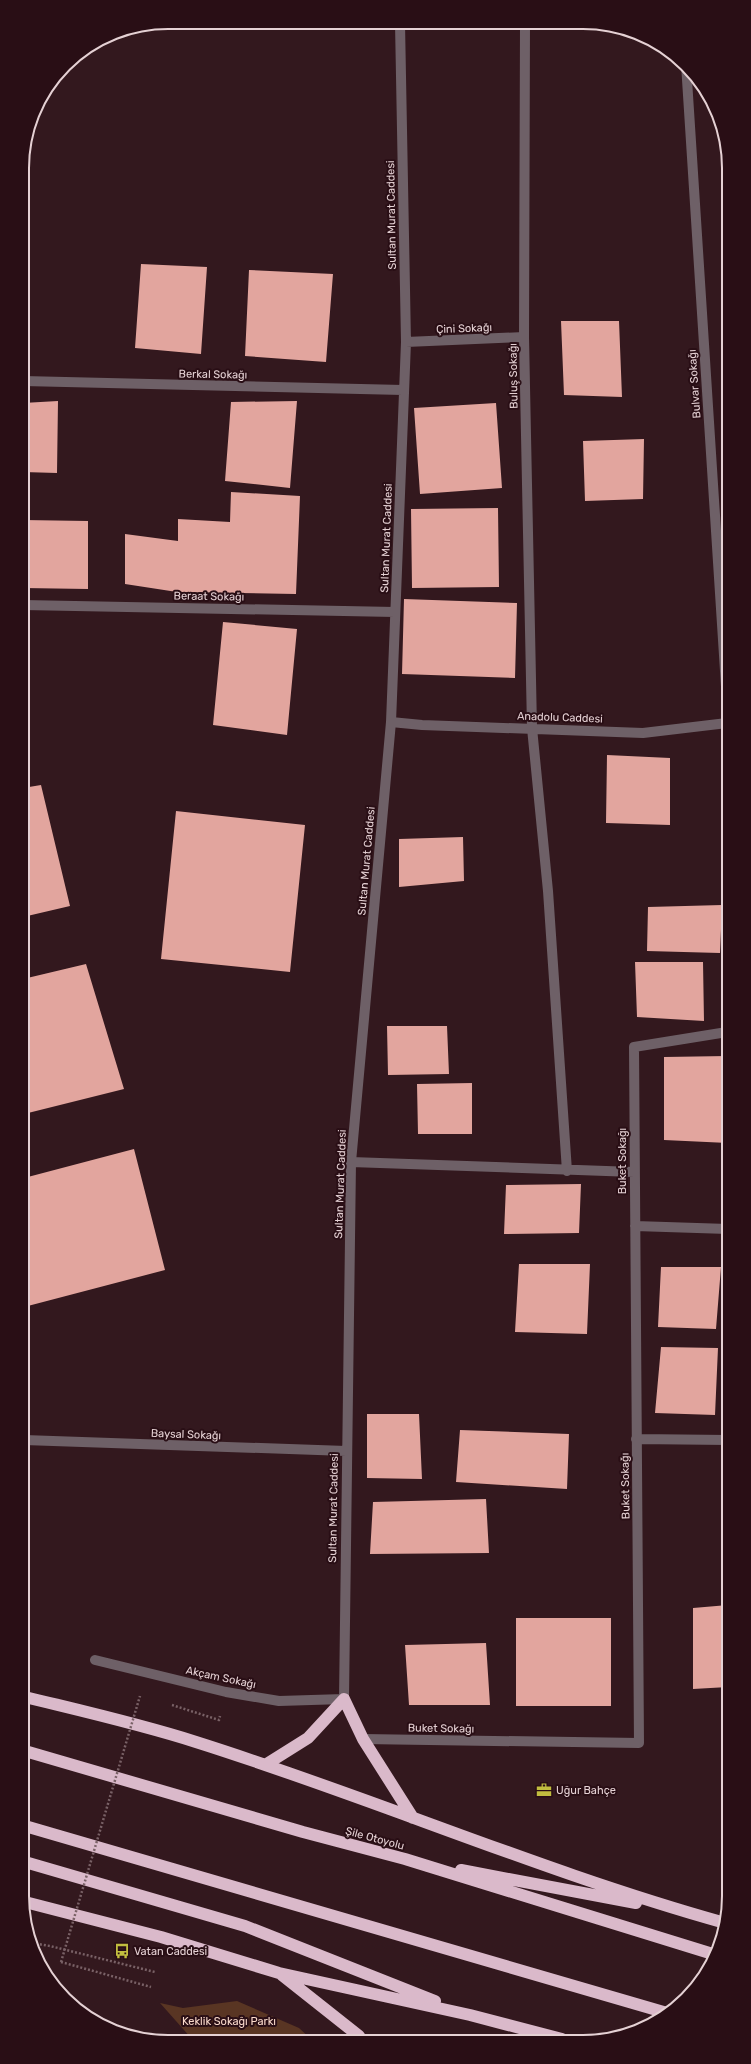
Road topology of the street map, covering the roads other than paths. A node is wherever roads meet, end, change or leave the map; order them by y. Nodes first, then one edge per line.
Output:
1 (400, 29) edge
2 (525, 29) edge
3 (687, 76) edge
4 (524, 337) junction
5 (406, 342) junction
6 (29, 382) edge
7 (403, 390) junction
8 (29, 605) edge
9 (395, 612) junction
10 (722, 624) edge
11 (391, 722) junction
12 (722, 724) edge
13 (532, 728) junction
14 (722, 1033) edge
15 (351, 1162) junction
16 (567, 1171) junction
17 (634, 1172) junction
18 (635, 1226) junction
19 (722, 1229) edge
20 (636, 1439) junction
21 (29, 1440) edge
22 (722, 1440) edge
23 (346, 1451) junction
24 (95, 1660) dead end
25 (29, 1699) edge
26 (344, 1699) junction
27 (363, 1739) junction
28 (29, 1752) edge
29 (265, 1765) junction
30 (413, 1818) junction
31 (29, 1827) edge
32 (405, 1859) junction
33 (29, 1863) edge
34 (29, 1903) edge
35 (680, 1911) junction
36 (719, 1921) edge
37 (709, 1953) edge
38 (280, 1973) junction
39 (659, 2012) edge
40 (470, 2015) junction
41 (358, 2035) edge
42 (547, 2035) edge

1 - 5 street, Sultan Murat Caddesi
2 - 4 street, Buluş Sokağı
3 - 10 street, Bulvar Sokağı
4 - 5 street, Çini Sokağı
4 - 13 street, Buluş Sokağı
5 - 7 street, Sultan Murat Caddesi
6 - 7 street, Berkal Sokağı
7 - 9 street, Sultan Murat Caddesi
8 - 9 street, Beraat Sokağı
9 - 11 street, Sultan Murat Caddesi
11 - 13 street, Anadolu Caddesi
11 - 15 street, Sultan Murat Caddesi
12 - 13 street, Anadolu Caddesi
13 - 16 street, Buluş Sokağı
14 - 17 street, Buket Sokağı
15 - 16 street
15 - 23 street, Sultan Murat Caddesi
16 - 17 street
17 - 18 street, Buket Sokağı
18 - 19 street
18 - 20 street, Buket Sokağı
20 - 22 street
20 - 27 street, Buket Sokağı
21 - 23 street, Baysal Sokağı
23 - 26 street, Sultan Murat Caddesi
24 - 26 street, Akçam Sokağı
25 - 29 highway
26 - 27 highway
26 - 29 highway
27 - 30 highway
28 - 32 highway, Şile Otoyolu
29 - 30 highway
30 - 35 highway
31 - 39 highway
32 - 35 highway
32 - 37 highway, Şile Otoyolu
33 - 40 highway
34 - 38 highway
35 - 36 highway
38 - 40 highway
38 - 41 highway
40 - 42 highway

